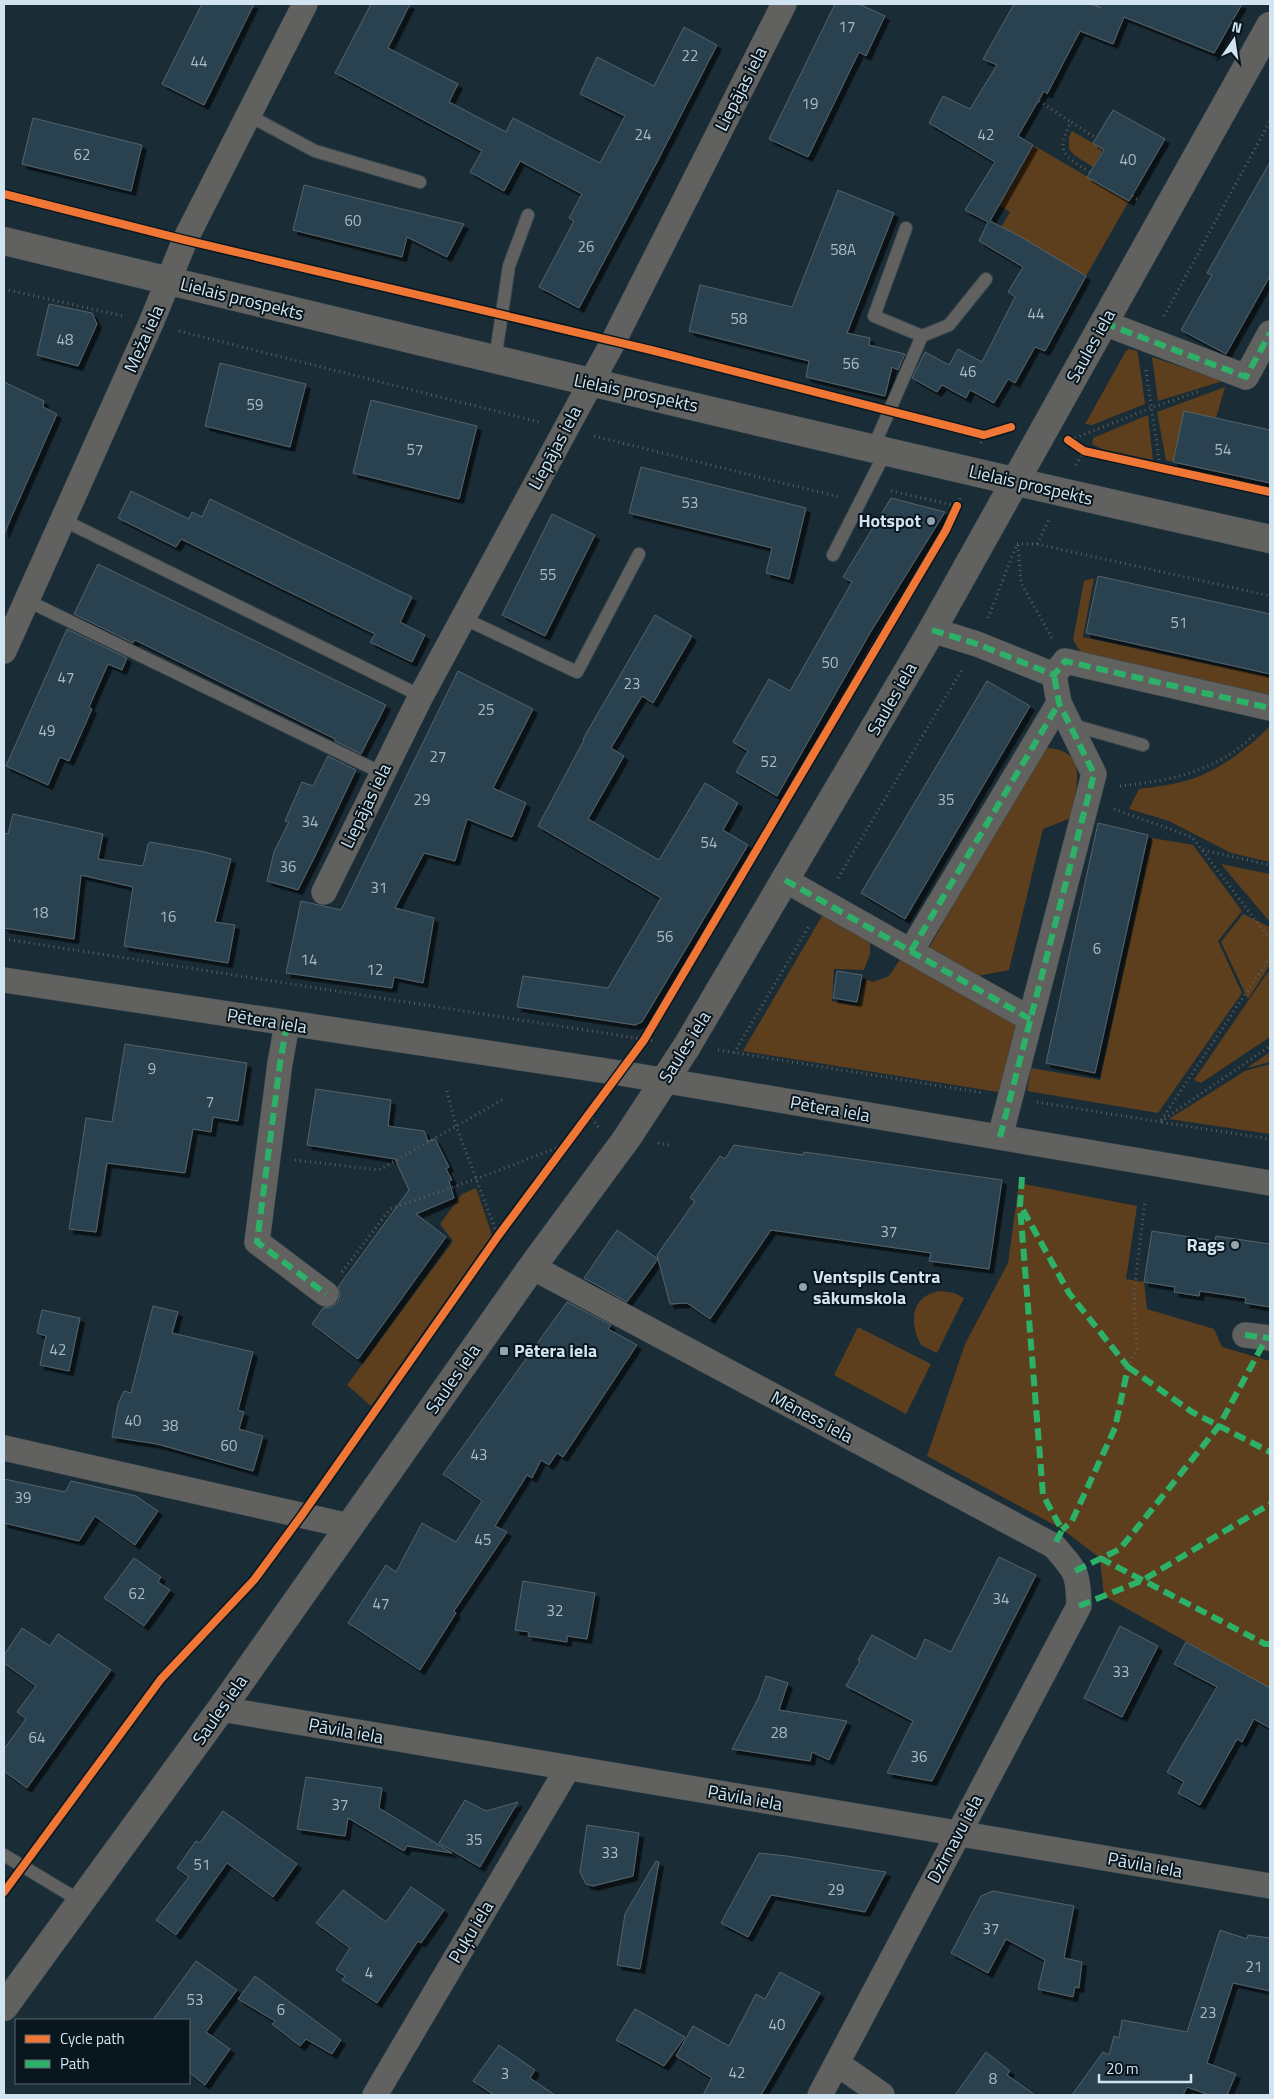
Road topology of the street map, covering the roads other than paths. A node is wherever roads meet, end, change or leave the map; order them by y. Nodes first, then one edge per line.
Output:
1 (305, 4) edge
2 (784, 4) edge
3 (1270, 26) edge
4 (248, 115) junction
5 (420, 182) dead end
6 (528, 215) dead end
7 (906, 228) dead end
8 (4, 241) edge
9 (986, 280) dead end
10 (169, 281) junction
11 (1104, 323) junction
12 (1270, 332) edge
13 (922, 336) junction
14 (495, 360) junction
15 (590, 383) junction
16 (880, 450) junction
17 (1016, 482) junction
18 (63, 520) junction
19 (1270, 539) edge
20 (639, 554) dead end
21 (833, 555) dead end
22 (26, 600) junction
23 (463, 618) junction
24 (932, 630) junction
25 (4, 651) edge
26 (1060, 668) junction
27 (421, 696) junction
28 (1270, 708) edge
29 (1064, 714) junction
30 (1143, 745) dead end
31 (382, 773) junction
32 (785, 880) junction
33 (324, 892) dead end
34 (910, 951) junction
35 (4, 980) edge
36 (1030, 1019) junction
37 (287, 1024) junction
38 (664, 1081) junction
39 (1000, 1137) junction
40 (1270, 1183) edge
41 (532, 1268) junction
42 (326, 1294) road end
43 (1244, 1334) dead end
44 (1270, 1338) edge
45 (4, 1448) edge
46 (349, 1526) junction
47 (1078, 1581) joint
48 (220, 1710) junction
49 (568, 1768) junction
50 (957, 1834) junction
51 (4, 1855) edge
52 (1270, 1886) edge
53 (82, 1902) junction
54 (4, 2007) edge
55 (838, 2064) junction
56 (375, 2095) edge
57 (820, 2095) edge
58 (882, 2095) edge

1 - 4 street, Meža iela
2 - 15 street, Liepājas iela
3 - 11 street, Saules iela
4 - 5 lane
4 - 10 street, Meža iela
6 - 14 lane
7 - 13 lane
8 - 10 street, Lielais prospekts
9 - 13 lane
10 - 14 street, Lielais prospekts
10 - 18 street, Meža iela
11 - 12 street
11 - 17 street, Saules iela
13 - 16 lane
14 - 15 street, Lielais prospekts
15 - 16 street, Lielais prospekts
15 - 23 street, Liepājas iela
16 - 17 street, Lielais prospekts
16 - 21 lane
17 - 19 street, Lielais prospekts
17 - 24 street, Saules iela
18 - 22 street, Meža iela
18 - 27 lane
20 - 23 lane
22 - 25 street, Meža iela
22 - 31 lane
23 - 27 street, Liepājas iela
24 - 26 street
24 - 32 street, Saules iela
26 - 28 street
26 - 29 street
27 - 31 street, Liepājas iela
29 - 30 lane
29 - 34 street
29 - 36 street
31 - 33 street, Liepājas iela
32 - 34 street
32 - 38 street, Saules iela
34 - 36 street
35 - 37 street, Pētera iela
36 - 39 street
37 - 38 street, Pētera iela
37 - 42 street
38 - 39 street, Pētera iela
38 - 41 street, Saules iela
39 - 40 street, Pētera iela
41 - 46 street, Saules iela
41 - 47 street, Mēness iela
43 - 44 street
45 - 46 street
46 - 48 street, Saules iela
47 - 50 street, Dzirnavu iela
48 - 49 street, Pāvila iela
48 - 53 street, Saules iela
49 - 50 street, Pāvila iela
49 - 56 street, Puķu iela
50 - 52 street, Pāvila iela
50 - 55 street, Dzirnavu iela
51 - 53 lane
53 - 54 street, Saules iela
55 - 57 street, Dzirnavu iela
55 - 58 street

